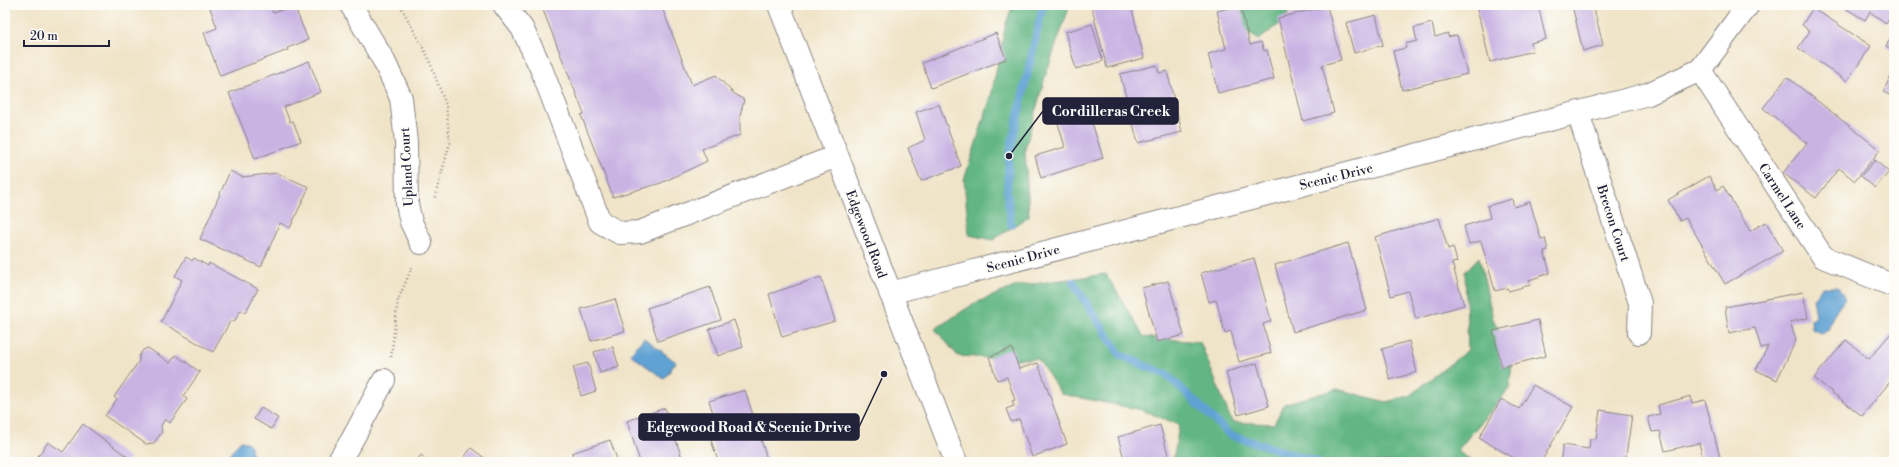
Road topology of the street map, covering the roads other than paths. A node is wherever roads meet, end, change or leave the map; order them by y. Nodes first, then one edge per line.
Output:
1 (351, 5) edge
2 (504, 5) edge
3 (779, 5) edge
4 (1748, 5) edge
5 (1700, 70) junction
6 (1578, 113) junction
7 (837, 156) junction
8 (422, 243) road end
9 (1894, 286) edge
10 (890, 293) junction
11 (1638, 334) dead end
12 (384, 380) road end
13 (338, 462) edge
14 (956, 462) edge

1 - 8 street, Upland Court
2 - 7 street
3 - 7 street, Edgewood Road
4 - 5 street, Scenic Drive
5 - 6 street, Scenic Drive
5 - 9 street, Carmel Lane
6 - 10 street, Scenic Drive
6 - 11 street, Brecon Court
7 - 10 street, Edgewood Road
10 - 14 street, Edgewood Road
12 - 13 street

